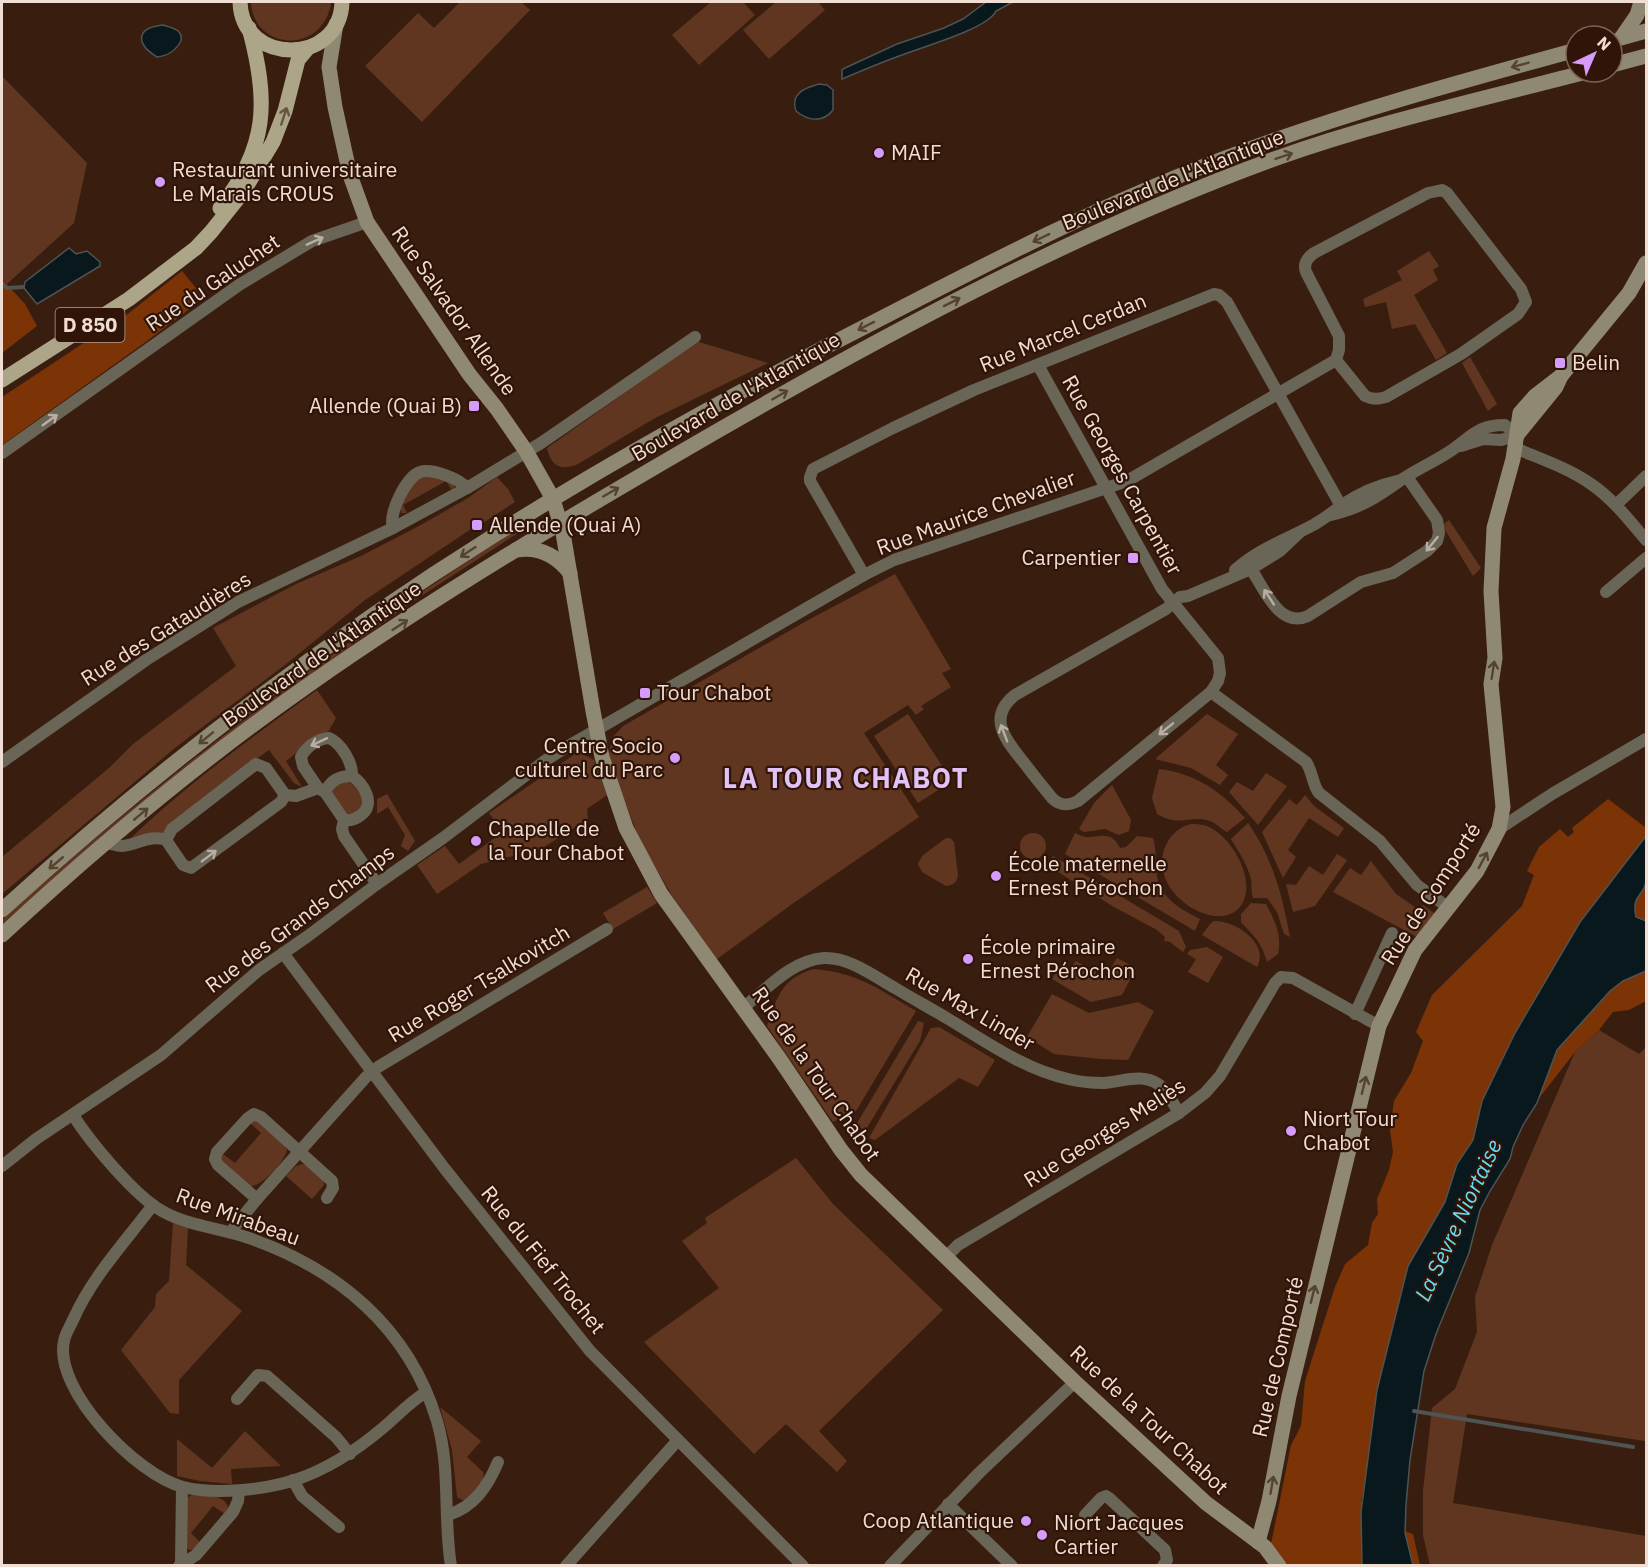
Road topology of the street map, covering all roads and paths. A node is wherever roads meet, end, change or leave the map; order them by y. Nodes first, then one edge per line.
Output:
1 (342, 2) edge
2 (1641, 2) edge
3 (238, 3) edge
4 (336, 24) junction
5 (249, 28) junction
6 (1624, 31) edge
7 (1647, 31) edge
8 (1624, 37) edge
9 (311, 47) junction
10 (1564, 53) edge
11 (1647, 56) edge
12 (1624, 62) edge
13 (1624, 65) edge
14 (329, 67) junction
15 (1647, 68) edge
16 (1564, 78) edge
17 (367, 222) junction
18 (1647, 263) edge
19 (174, 264) junction
20 (695, 337) dead end
21 (1336, 360) junction
22 (1038, 364) junction
23 (2, 380) edge
24 (1279, 394) junction
25 (1516, 442) junction
26 (526, 452) junction
27 (2, 453) edge
28 (1647, 476) edge
29 (1404, 478) junction
30 (467, 488) junction
31 (1107, 488) junction
32 (553, 499) junction
33 (1616, 505) junction
34 (1341, 506) junction
35 (1331, 515) junction
36 (561, 522) junction
37 (393, 528) junction
38 (1299, 533) junction
39 (1647, 540) edge
40 (516, 550) junction
41 (1647, 558) edge
42 (1251, 568) junction
43 (570, 573) junction
44 (864, 575) junction
45 (1228, 578) junction
46 (1606, 592) dead end
47 (1174, 602) junction
48 (1211, 692) junction
49 (597, 731) junction
50 (1647, 739) edge
51 (2, 762) edge
52 (352, 776) junction
53 (322, 790) junction
54 (285, 795) junction
55 (344, 820) junction
56 (1499, 829) junction
57 (166, 840) junction
58 (107, 843) junction
59 (377, 884) junction
60 (1449, 908) junction
61 (2, 910) edge
62 (607, 930) dead end
63 (1392, 933) dead end
64 (2, 935) edge
65 (283, 953) junction
66 (744, 1007) junction
67 (1355, 1014) junction
68 (1378, 1026) junction
69 (372, 1072) junction
70 (1179, 1113) junction
71 (73, 1115) junction
72 (300, 1152) junction
73 (2, 1166) edge
74 (327, 1197) dead end
75 (257, 1199) junction
76 (153, 1205) junction
77 (232, 1232) junction
78 (946, 1257) junction
79 (1075, 1382) junction
80 (426, 1392) junction
81 (237, 1399) dead end
82 (678, 1440) junction
83 (350, 1454) junction
84 (498, 1462) dead end
85 (293, 1480) junction
86 (182, 1487) junction
87 (239, 1491) junction
88 (948, 1504) junction
89 (448, 1515) junction
90 (1085, 1515) dead end
91 (339, 1527) dead end
92 (1258, 1542) junction
93 (180, 1564) edge
94 (451, 1566) edge
95 (566, 1566) edge
96 (804, 1566) edge
97 (890, 1566) edge
98 (1012, 1566) edge
99 (1163, 1566) edge
100 (1279, 1566) edge

1 - 4 main road
2 - 6 main road
3 - 5 main road
4 - 9 main road
4 - 14 main road, Rue Salvador Allende
5 - 9 main road
5 - 19 main road, D 850
7 - 8 main road
9 - 14 main road, Rue Salvador Allende
19 -> 9 main road, D 850
10 -> 32 main road, Boulevard de l'Atlantique
11 - 12 main road
13 - 15 main road
14 - 17 main road, Rue Salvador Allende
36 -> 16 main road, Boulevard de l'Atlantique
17 - 26 main road, Rue Salvador Allende
27 -> 17 street, Rue du Galuchet
18 - 25 main road, Rue de Comporté
19 - 23 main road, D 850
20 - 26 street, Rue des Gataudières
21 - 21 street
21 - 24 street, Rue Maurice Chevalier
22 - 24 street, Rue Marcel Cerdan
22 - 31 street, Rue Georges Carpentier
22 - 44 street, Rue Marcel Cerdan
24 - 31 street, Rue Maurice Chevalier
24 - 34 street, Rue Marcel Cerdan
25 - 29 street
25 - 33 street
56 -> 25 main road, Rue de Comporté
26 - 30 street, Rue des Gataudières
26 - 32 main road, Rue Salvador Allende
28 - 33 street
29 - 34 street
29 - 35 street
29 -> 42 street
30 - 37 street, Rue des Gataudières
30 - 37 street
31 - 44 street, Rue Maurice Chevalier
31 - 47 street, Rue Georges Carpentier
32 - 36 main road, Rue de la Tour Chabot
32 -> 61 main road, Boulevard de l'Atlantique
33 - 39 street
34 - 35 street
35 - 38 street
36 - 40 main road, Boulevard de l'Atlantique
36 - 43 main road, Rue de la Tour Chabot
37 - 51 street, Rue des Gataudières
38 - 42 street
38 - 45 street
40 - 43 main road
58 -> 40 main road, Boulevard de l'Atlantique
41 - 46 street
42 - 45 street
43 - 49 main road, Rue de la Tour Chabot
44 - 49 street, Rue Maurice Chevalier
45 - 47 street
47 - 48 street, Rue Georges Carpentier
48 -> 47 street
48 - 60 street
49 - 59 street, Rue des Grands Champs
49 - 66 main road, Rue de la Tour Chabot
50 - 56 street
52 - 53 street
52 -> 53 street
52 - 55 street
53 - 54 street
53 - 55 street
57 -> 54 street
54 - 57 street
55 - 59 street
60 -> 56 main road, Rue de Comporté
57 - 58 street
58 - 64 main road, Boulevard de l'Atlantique
59 - 65 street, Rue des Grands Champs
60 - 68 main road, Rue de Comporté
62 - 69 street, Rue Roger Tsalkovitch
63 - 67 street
65 - 69 street, Rue du Fief Trochet
65 - 71 street, Rue des Grands Champs
66 - 70 street, Rue Max Linder
66 - 78 main road, Rue de la Tour Chabot
67 - 68 street
67 - 70 street, Rue Georges Meliès
92 -> 68 main road, Rue de Comporté
69 - 72 street, Rue Roger Tsalkovitch
69 - 82 street, Rue du Fief Trochet
70 - 78 street, Rue Georges Meliès
71 - 73 street, Rue des Grands Champs
71 - 76 street, Rue Mirabeau
72 - 74 street
72 - 75 street, Rue Roger Tsalkovitch
72 - 75 street
75 - 77 street, Rue Roger Tsalkovitch
76 - 77 street, Rue Mirabeau
76 - 86 street
77 - 80 street, Rue Mirabeau
78 - 79 main road, Rue de la Tour Chabot
79 - 88 street
79 - 92 main road, Rue de la Tour Chabot
80 - 83 street
80 - 89 street, Rue Mirabeau
81 - 83 street
82 - 95 street
82 - 96 street, Rue du Fief Trochet
83 - 85 street
84 - 89 street
85 - 87 street
85 - 91 street
86 - 87 street
86 - 93 street
87 - 93 street
88 - 97 street
88 - 98 street
89 - 94 street, Rue Mirabeau
90 - 99 street
92 - 100 main road, Rue de la Tour Chabot

